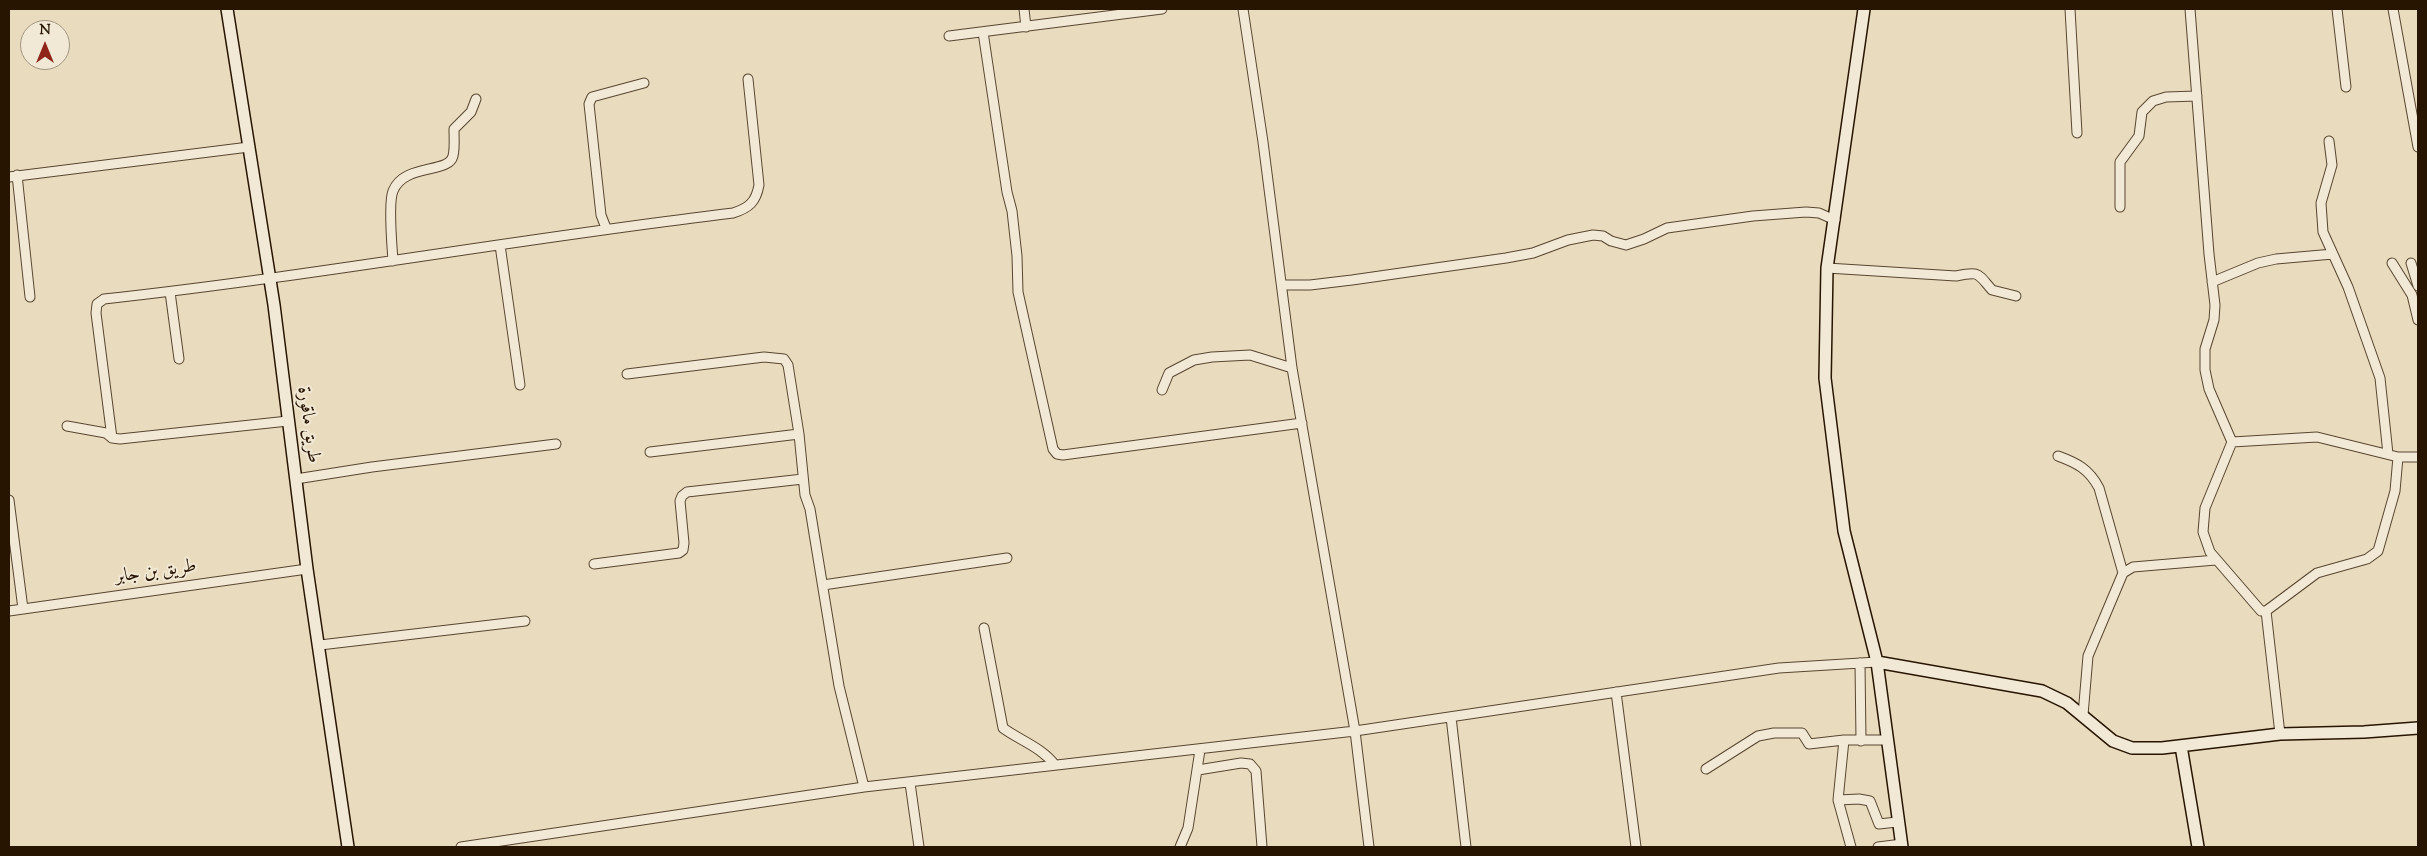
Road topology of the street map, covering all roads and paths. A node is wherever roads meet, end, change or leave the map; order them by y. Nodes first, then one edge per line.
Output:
1 (228, 9) edge
2 (1024, 9) edge
3 (1162, 9) edge
4 (1243, 9) edge
5 (1864, 9) edge
6 (2070, 9) edge
7 (2190, 9) edge
8 (2337, 9) edge
9 (2393, 9) edge
10 (1026, 27) junction
11 (983, 32) junction
12 (949, 36) dead end
13 (748, 79) dead end
14 (644, 83) dead end
15 (2346, 87) dead end
16 (2197, 96) junction
17 (476, 99) dead end
18 (2077, 133) dead end
19 (2329, 142) dead end
20 (249, 147) junction
21 (2418, 147) edge
22 (13, 176) edge
23 (2120, 207) dead end
24 (1835, 220) junction
25 (606, 228) junction
26 (500, 246) junction
27 (2333, 254) junction
28 (393, 261) junction
29 (2392, 263) dead end
30 (2411, 263) dead end
31 (1827, 268) junction
32 (270, 279) junction
33 (2212, 282) junction
34 (1283, 285) junction
35 (2418, 286) edge
36 (170, 292) junction
37 (2016, 296) dead end
38 (30, 297) dead end
39 (2418, 320) edge
40 (179, 359) dead end
41 (1292, 368) junction
42 (627, 374) dead end
43 (520, 385) dead end
44 (1162, 390) dead end
45 (288, 421) junction
46 (1302, 423) junction
47 (67, 426) dead end
48 (799, 434) junction
49 (112, 438) junction
50 (2232, 442) junction
51 (556, 444) dead end
52 (650, 452) dead end
53 (2388, 454) junction
54 (2058, 456) dead end
55 (2398, 457) junction
56 (2418, 457) edge
57 (296, 478) junction
58 (803, 479) junction
59 (9, 500) edge
60 (1007, 558) dead end
61 (2216, 560) junction
62 (594, 564) dead end
63 (307, 569) junction
64 (2123, 573) junction
65 (823, 585) junction
66 (23, 609) junction
67 (9, 611) edge
68 (2266, 611) junction
69 (524, 621) dead end
70 (984, 628) dead end
71 (320, 645) junction
72 (1877, 662) junction
73 (1860, 663) junction
74 (1616, 692) junction
75 (2083, 715) junction
76 (1451, 717) junction
77 (2418, 728) edge
78 (1355, 731) junction
79 (2280, 734) junction
80 (1844, 740) junction
81 (1887, 740) junction
82 (1861, 741) junction
83 (2181, 746) junction
84 (1200, 750) junction
85 (1055, 765) junction
86 (1706, 769) dead end
87 (1198, 770) junction
88 (910, 783) junction
89 (864, 787) junction
90 (1838, 800) junction
91 (1897, 822) junction
92 (1902, 846) edge
93 (348, 847) edge
94 (461, 847) edge
95 (919, 847) edge
96 (1180, 847) edge
97 (1262, 847) edge
98 (1369, 847) edge
99 (1466, 847) edge
100 (1636, 847) edge
101 (1851, 847) edge
102 (1878, 847) edge
103 (2198, 847) edge

1 - 20 street, طريق ماقورة
2 - 10 street
3 - 10 street
4 - 34 street
5 - 24 street
6 - 18 street
7 - 16 street
8 - 15 street
9 - 21 street
10 - 11 street
11 - 12 street
11 - 46 street
13 - 25 street
14 - 25 street
16 - 23 street
16 - 33 street
17 - 28 street
19 - 27 street
20 - 22 street
20 - 32 street, طريق ماقورة
22 - 38 street
24 - 31 street
24 - 34 street
25 - 26 street
26 - 28 street
26 - 43 street
27 - 33 street
27 - 53 street
28 - 32 street
29 - 39 street
30 - 35 street
31 - 37 street
31 - 72 street
32 - 36 street
32 - 45 street, طريق ماقورة
33 - 50 street
34 - 41 street
36 - 40 street
36 - 49 street
41 - 44 street
41 - 46 street
42 - 48 street
45 - 49 street
45 - 57 street, طريق ماقورة
46 - 78 street
47 - 49 street
48 - 52 street
48 - 58 street
50 - 53 street
50 - 61 street
51 - 57 street
53 - 55 street
54 - 64 street
55 - 56 street
55 - 68 street
57 - 63 street, طريق ماقورة
58 - 62 street
58 - 65 street
59 - 66 street
60 - 65 street
61 - 64 street
61 - 68 street
63 - 66 street, طريق بن جابر
63 - 71 street, طريق ماقورة
64 - 75 street
65 - 89 street
66 - 67 street, طريق بن جابر
68 - 79 street
69 - 71 street
70 - 85 street
71 - 93 street, طريق ماقورة
72 - 73 street
72 - 75 street
72 - 81 street
73 - 74 street
73 - 82 street
74 - 76 street
74 - 100 street
75 - 83 street
76 - 78 street
76 - 99 street
77 - 79 street
78 - 84 street
78 - 98 street
79 - 83 street
80 - 82 street
80 - 86 street
80 - 90 street
81 - 82 street
81 - 91 street
83 - 103 street
84 - 85 street
84 - 87 street
85 - 88 street
87 - 96 street
87 - 97 street
88 - 89 street
88 - 95 street
89 - 94 street
90 - 91 street
90 - 101 street
91 - 92 street
92 - 102 street

